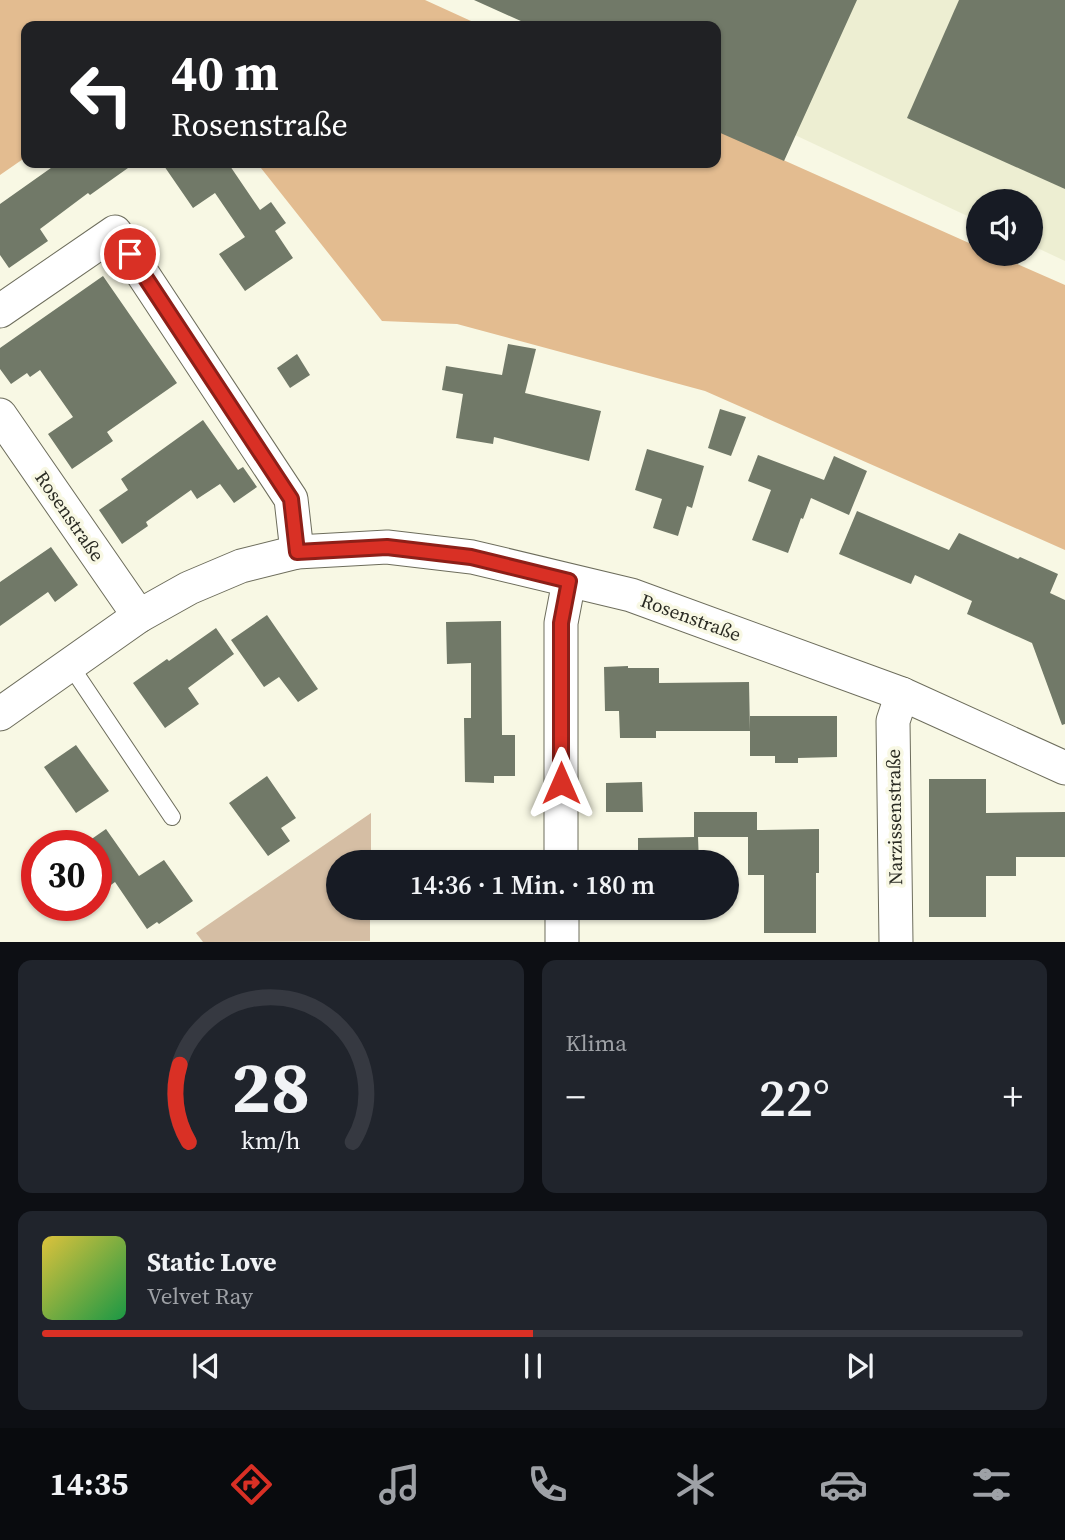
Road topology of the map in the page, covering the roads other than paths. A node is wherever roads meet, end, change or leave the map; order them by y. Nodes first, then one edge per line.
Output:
1 (0, 311) edge
2 (0, 415) edge
3 (297, 552) junction
4 (569, 581) junction
5 (139, 616) junction
6 (70, 665) junction
7 (902, 694) junction
8 (0, 714) edge
9 (1065, 768) edge
10 (172, 817) dead end
11 (562, 850) edge
12 (562, 920) edge
13 (562, 942) edge
14 (896, 942) edge

1 - 3 street
2 - 5 street, Rosenstraße
3 - 4 street, Rosenstraße
3 - 5 street, Rosenstraße
4 - 7 street, Rosenstraße
4 - 11 street
5 - 6 street, Rosenstraße
6 - 8 street, Rosenstraße
6 - 10 lane
7 - 9 street, Rosenstraße
7 - 14 street, Narzissenstraße
12 - 13 street

